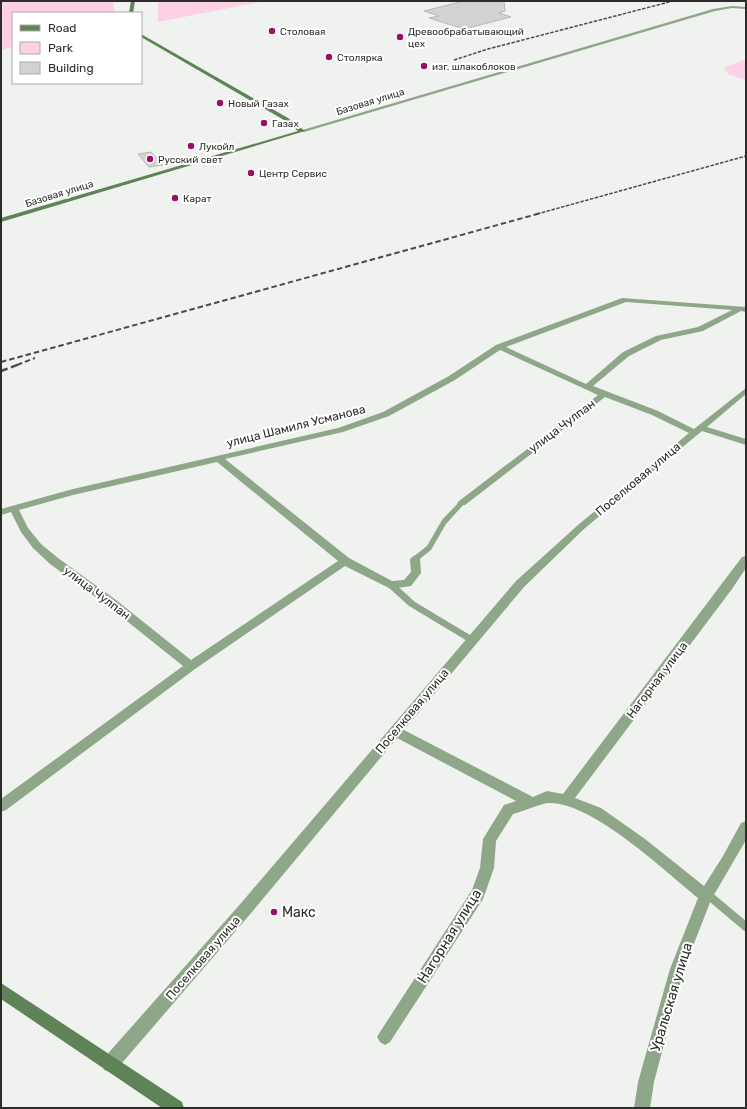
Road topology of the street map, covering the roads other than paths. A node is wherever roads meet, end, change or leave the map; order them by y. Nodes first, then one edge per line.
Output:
1 (133, 1) edge
2 (746, 8) edge
3 (131, 12) edge
4 (142, 36) edge
5 (302, 131) junction
6 (1, 220) edge
7 (743, 309) edge
8 (499, 347) junction
9 (587, 387) junction
10 (746, 390) edge
11 (604, 394) junction
12 (697, 429) junction
13 (746, 442) edge
14 (218, 458) junction
15 (462, 503) joint
16 (14, 509) junction
17 (1, 512) edge
18 (415, 559) joint
19 (746, 560) edge
20 (345, 561) junction
21 (391, 585) junction
22 (472, 640) junction
23 (191, 666) junction
24 (395, 731) junction
25 (566, 800) junction
26 (532, 803) junction
27 (1, 806) edge
28 (746, 827) edge
29 (707, 895) junction
30 (746, 927) edge
31 (1, 990) edge
32 (385, 1037) dead end
33 (110, 1064) junction
34 (176, 1108) edge
35 (642, 1108) edge

1 - 3 main road
2 - 5 street, Базовая улица
4 - 5 main road
5 - 6 main road, Базовая улица
7 - 8 street, улица Шамиля Усманова
7 - 9 street, улица Чулпан
8 - 9 street
8 - 14 street, улица Шамиля Усманова
9 - 11 street, улица Чулпан
10 - 12 street, Поселковая улица
11 - 12 street
11 - 15 street, улица Чулпан
12 - 13 street
12 - 22 street, Поселковая улица
14 - 16 street, улица Шамиля Усманова
14 - 20 street
15 - 18 street
16 - 17 street, улица Шамиля Усманова
16 - 23 street, улица Чулпан
18 - 21 street
19 - 25 street, Нагорная улица
20 - 21 street
20 - 23 street
21 - 22 street
22 - 24 street, Поселковая улица
23 - 27 street
24 - 26 street
24 - 33 street, Поселковая улица
25 - 26 street, Нагорная улица
25 - 29 street, Нагорная улица
26 - 32 street, Нагорная улица
28 - 29 street, Уральская улица
29 - 30 street
29 - 35 street, Уральская улица
31 - 33 main road
33 - 34 main road

